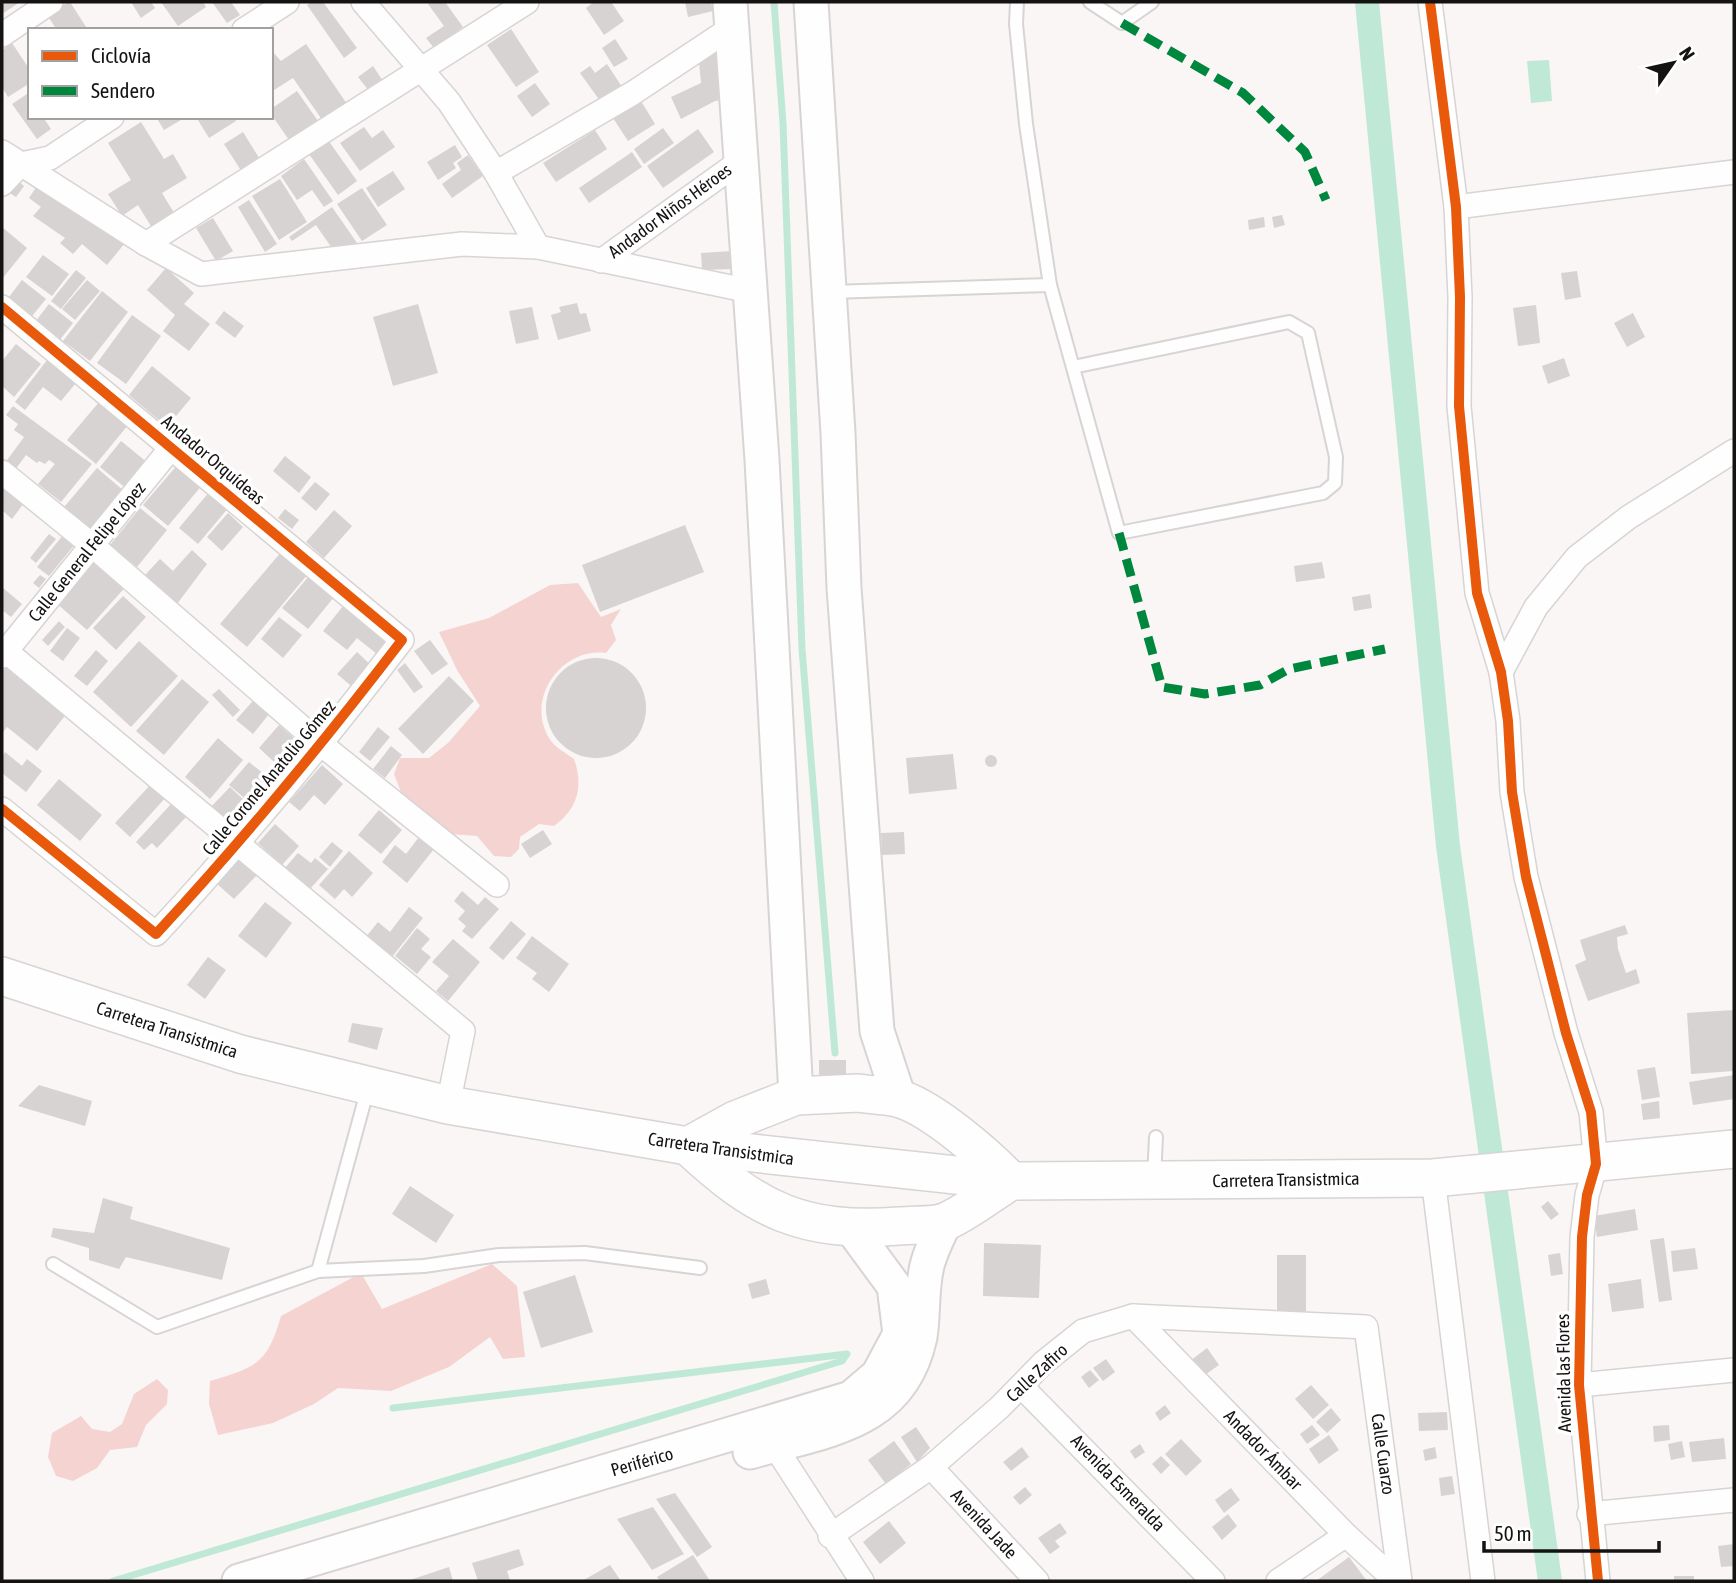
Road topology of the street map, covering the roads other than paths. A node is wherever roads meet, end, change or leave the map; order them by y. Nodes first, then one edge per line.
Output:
1 (51, 2) edge
2 (287, 2) edge
3 (363, 2) edge
4 (527, 2) edge
5 (811, 2) edge
6 (1017, 2) edge
7 (1090, 2) edge
8 (1152, 2) edge
9 (1430, 2) edge
10 (731, 15) edge
11 (247, 28) edge
12 (2, 35) edge
13 (424, 70) junction
14 (109, 119) edge
15 (11, 158) edge
16 (739, 162) junction
17 (1734, 172) edge
18 (496, 173) junction
19 (2, 184) edge
20 (1456, 207) junction
21 (146, 244) junction
22 (538, 247) junction
23 (601, 261) junction
24 (1049, 285) junction
25 (750, 291) junction
26 (829, 292) junction
27 (2, 307) edge
28 (1073, 367) junction
29 (171, 448) junction
30 (1734, 451) edge
31 (2, 472) edge
32 (93, 546) junction
33 (402, 640) joint
34 (3, 651) edge
35 (1502, 672) junction
36 (322, 745) junction
37 (2, 810) edge
38 (238, 846) junction
39 (497, 886) dead end
40 (2, 976) edge
41 (368, 1086) junction
42 (796, 1096) junction
43 (899, 1098) junction
44 (448, 1105) junction
45 (1156, 1137) dead end
46 (688, 1146) junction
47 (1734, 1149) edge
48 (1595, 1164) junction
49 (1446, 1177) junction
50 (1011, 1181) junction
51 (1154, 1182) junction
52 (945, 1222) junction
53 (852, 1229) junction
54 (53, 1264) dead end
55 (700, 1268) dead end
56 (318, 1271) junction
57 (1133, 1316) junction
58 (1366, 1327) joint
59 (1734, 1370) edge
60 (888, 1382) junction
61 (1579, 1385) junction
62 (1021, 1386) junction
63 (775, 1445) junction
64 (931, 1467) junction
65 (1734, 1500) edge
66 (1589, 1514) junction
67 (1346, 1535) junction
68 (830, 1536) junction
69 (239, 1581) edge
70 (319, 1581) edge
71 (862, 1581) edge
72 (1037, 1581) edge
73 (1213, 1581) edge
74 (1278, 1581) edge
75 (1398, 1581) edge
76 (1483, 1581) edge
77 (1598, 1581) edge

1 - 12 street
2 - 11 street
3 - 13 street
4 - 13 street
5 - 26 street
6 - 24 lane
7 - 8 lane
9 - 20 street, Avenida las Flores
10 - 16 street
10 - 18 street
13 - 18 street
13 - 21 street
14 - 15 street
15 - 19 street
15 - 21 street
16 - 23 street, Andador Niños Héroes
16 - 25 street
17 - 20 street
18 - 22 street
20 - 35 street, Avenida las Flores
21 - 22 street
22 - 23 street
23 - 25 street
24 - 26 lane
24 - 28 lane
25 - 42 street
26 - 43 street
27 - 29 street, Andador Orquídeas
28 - 28 lane
29 - 32 street, Calle General Felipe López
29 - 33 street, Andador Orquídeas
30 - 35 street
31 - 32 street
32 - 34 street, Calle General Felipe López
32 - 36 street
33 - 36 street, Calle Coronel Anatolio Gómez
34 - 38 street
35 - 48 street, Avenida las Flores
36 - 38 street, Calle Coronel Anatolio Gómez
36 - 39 street
37 - 38 street, Calle Coronel Anatolio Gómez
38 - 44 street
40 - 41 main road, Carretera Transistmica
41 - 44 main road, Carretera Transistmica
41 - 56 lane
42 - 43 main road
42 - 46 main road
43 - 50 main road
44 - 46 main road, Carretera Transistmica
45 - 51 lane
46 - 50 main road, Carretera Transistmica
46 - 53 main road
47 - 48 main road
48 - 49 main road, Carretera Transistmica
48 - 61 street, Avenida las Flores
49 - 51 main road, Carretera Transistmica
49 - 76 street
50 - 51 main road, Carretera Transistmica
50 - 52 main road
52 - 53 main road
52 - 60 street, Periférico
53 - 60 street, Periférico
54 - 56 lane
55 - 56 lane
57 - 58 street, Calle Zafiro
57 - 62 street, Calle Zafiro
57 - 67 street, Andador Ámbar
58 - 75 street, Calle Cuarzo
59 - 61 street
60 - 63 street, Periférico
60 - 69 street, Periférico
61 - 66 street, Avenida las Flores
62 - 64 street, Calle Zafiro
62 - 73 street, Avenida Esmeralda
63 - 68 street
63 - 70 street, Periférico
64 - 68 street, Calle Zafiro
64 - 72 street, Avenida Jade
65 - 66 street
66 - 77 street, Avenida las Flores
67 - 74 street
67 - 75 street, Andador Ámbar
68 - 71 street

